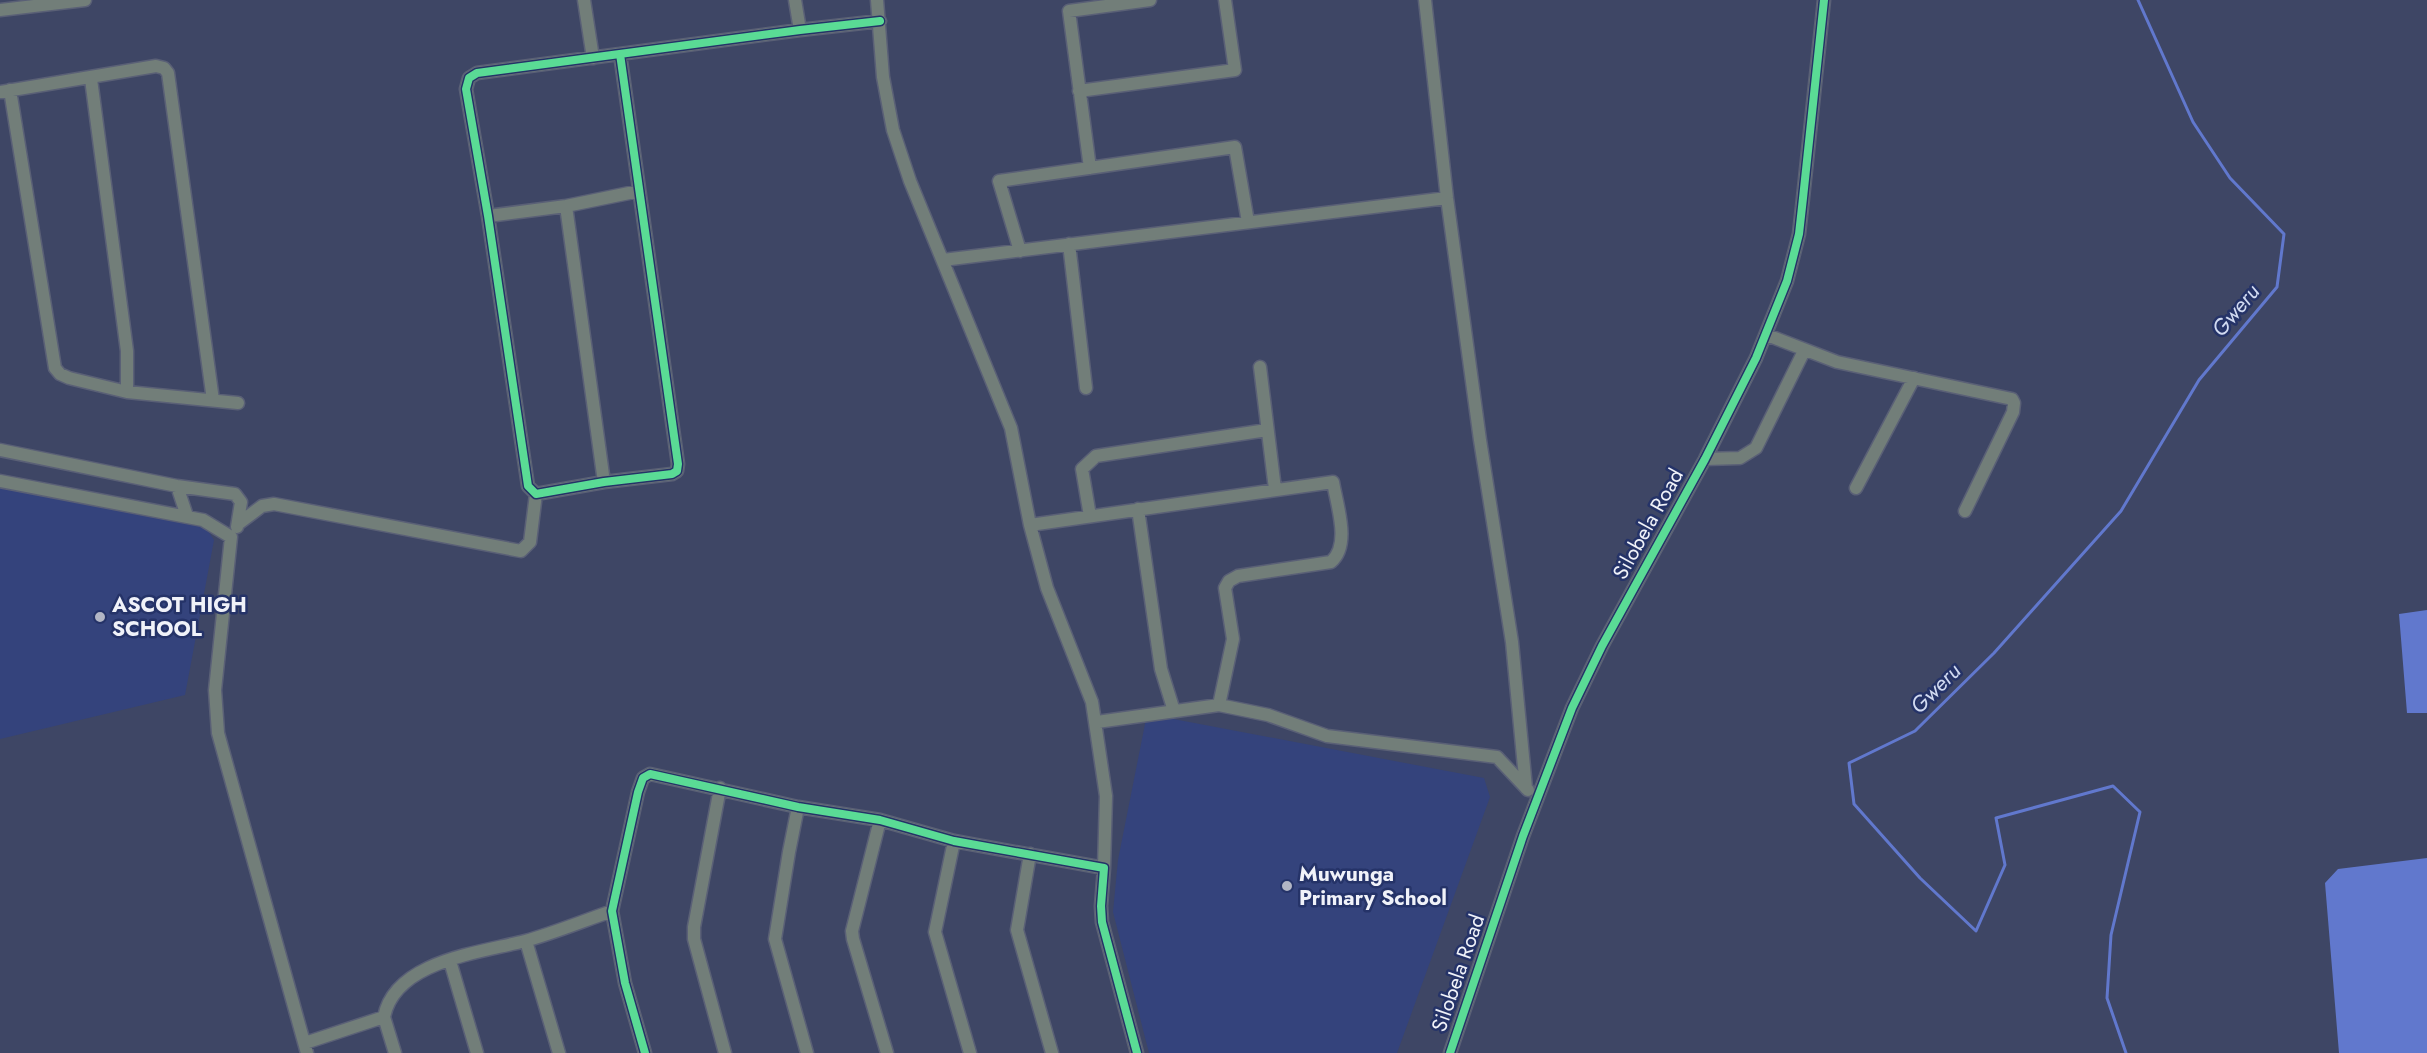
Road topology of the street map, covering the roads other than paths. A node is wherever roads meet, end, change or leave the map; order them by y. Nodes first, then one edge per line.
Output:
1 (79, 0) edge
2 (85, 0) edge
3 (584, 0) edge
4 (795, 0) edge
5 (878, 0) edge
6 (1150, 0) edge
7 (1225, 0) edge
8 (1425, 0) edge
9 (1824, 0) edge
10 (2, 7) edge
11 (880, 21) junction
12 (800, 30) junction
13 (620, 54) junction
14 (593, 58) junction
15 (91, 79) junction
16 (5, 91) edge
17 (1079, 91) junction
18 (1090, 168) junction
19 (639, 190) junction
20 (1447, 198) junction
21 (566, 206) junction
22 (488, 216) junction
23 (1248, 222) junction
24 (1069, 244) junction
25 (1020, 250) junction
26 (943, 260) junction
27 (1767, 335) junction
28 (1804, 351) junction
29 (1260, 367) dead end
30 (1914, 378) junction
31 (1086, 388) dead end
32 (127, 392) junction
33 (213, 400) junction
34 (238, 403) dead end
35 (1267, 430) junction
36 (0, 450) edge
37 (1705, 459) junction
38 (0, 481) edge
39 (604, 482) junction
40 (177, 486) junction
41 (1856, 488) dead end
42 (1275, 489) junction
43 (536, 494) junction
44 (1138, 509) junction
45 (1965, 511) dead end
46 (187, 516) junction
47 (1090, 516) junction
48 (238, 524) junction
49 (1030, 525) junction
50 (231, 537) junction
51 (1219, 705) junction
52 (1174, 711) junction
53 (1097, 722) junction
54 (720, 788) junction
55 (1526, 788) junction
56 (1537, 799) junction
57 (798, 807) junction
58 (880, 820) junction
59 (954, 841) junction
60 (1030, 854) junction
61 (1104, 868) junction
62 (612, 911) junction
63 (526, 941) junction
64 (450, 961) junction
65 (384, 1017) junction
66 (306, 1048) edge
67 (395, 1053) edge
68 (477, 1053) edge
69 (558, 1053) edge
70 (645, 1053) edge
71 (725, 1053) edge
72 (807, 1053) edge
73 (887, 1053) edge
74 (970, 1053) edge
75 (1052, 1053) edge
76 (1137, 1053) edge
77 (1450, 1053) edge

1 - 2 street
1 - 10 street
3 - 14 street
4 - 12 street
5 - 11 street
6 - 17 street
7 - 17 street
8 - 20 street
9 - 27 street, Silobela Road
11 - 12 street
11 - 26 street
12 - 13 street
13 - 14 street
13 - 19 street
14 - 22 street
15 - 16 street
15 - 32 street
15 - 33 street
16 - 32 street
17 - 18 street
18 - 23 street
18 - 25 street
19 - 21 street
19 - 39 street
20 - 23 street
20 - 55 street
21 - 22 street
21 - 39 street
22 - 43 street
23 - 24 street
24 - 25 street
24 - 31 street
25 - 26 street
26 - 49 street
27 - 28 street
27 - 37 street, Silobela Road
28 - 30 street
28 - 37 street
29 - 35 street
30 - 41 street
30 - 45 street
32 - 33 street
33 - 34 street
35 - 42 street
35 - 47 street
36 - 40 street
37 - 56 street, Silobela Road
38 - 46 street
39 - 43 street
40 - 46 street
40 - 48 street
42 - 44 street
42 - 51 street
43 - 48 street
44 - 47 street
44 - 52 street
46 - 50 street
47 - 49 street
48 - 50 street
49 - 53 street
50 - 66 street
51 - 52 street
51 - 55 street
52 - 53 street
53 - 61 street
54 - 57 street
54 - 62 street
54 - 71 street
55 - 56 street
56 - 77 street, Silobela Road
57 - 58 street
57 - 72 street
58 - 59 street
58 - 73 street
59 - 60 street
59 - 74 street
60 - 61 street
60 - 75 street
61 - 76 street
62 - 63 street
62 - 70 street
63 - 64 street
63 - 69 street
64 - 65 street
64 - 68 street
65 - 66 street
65 - 67 street

